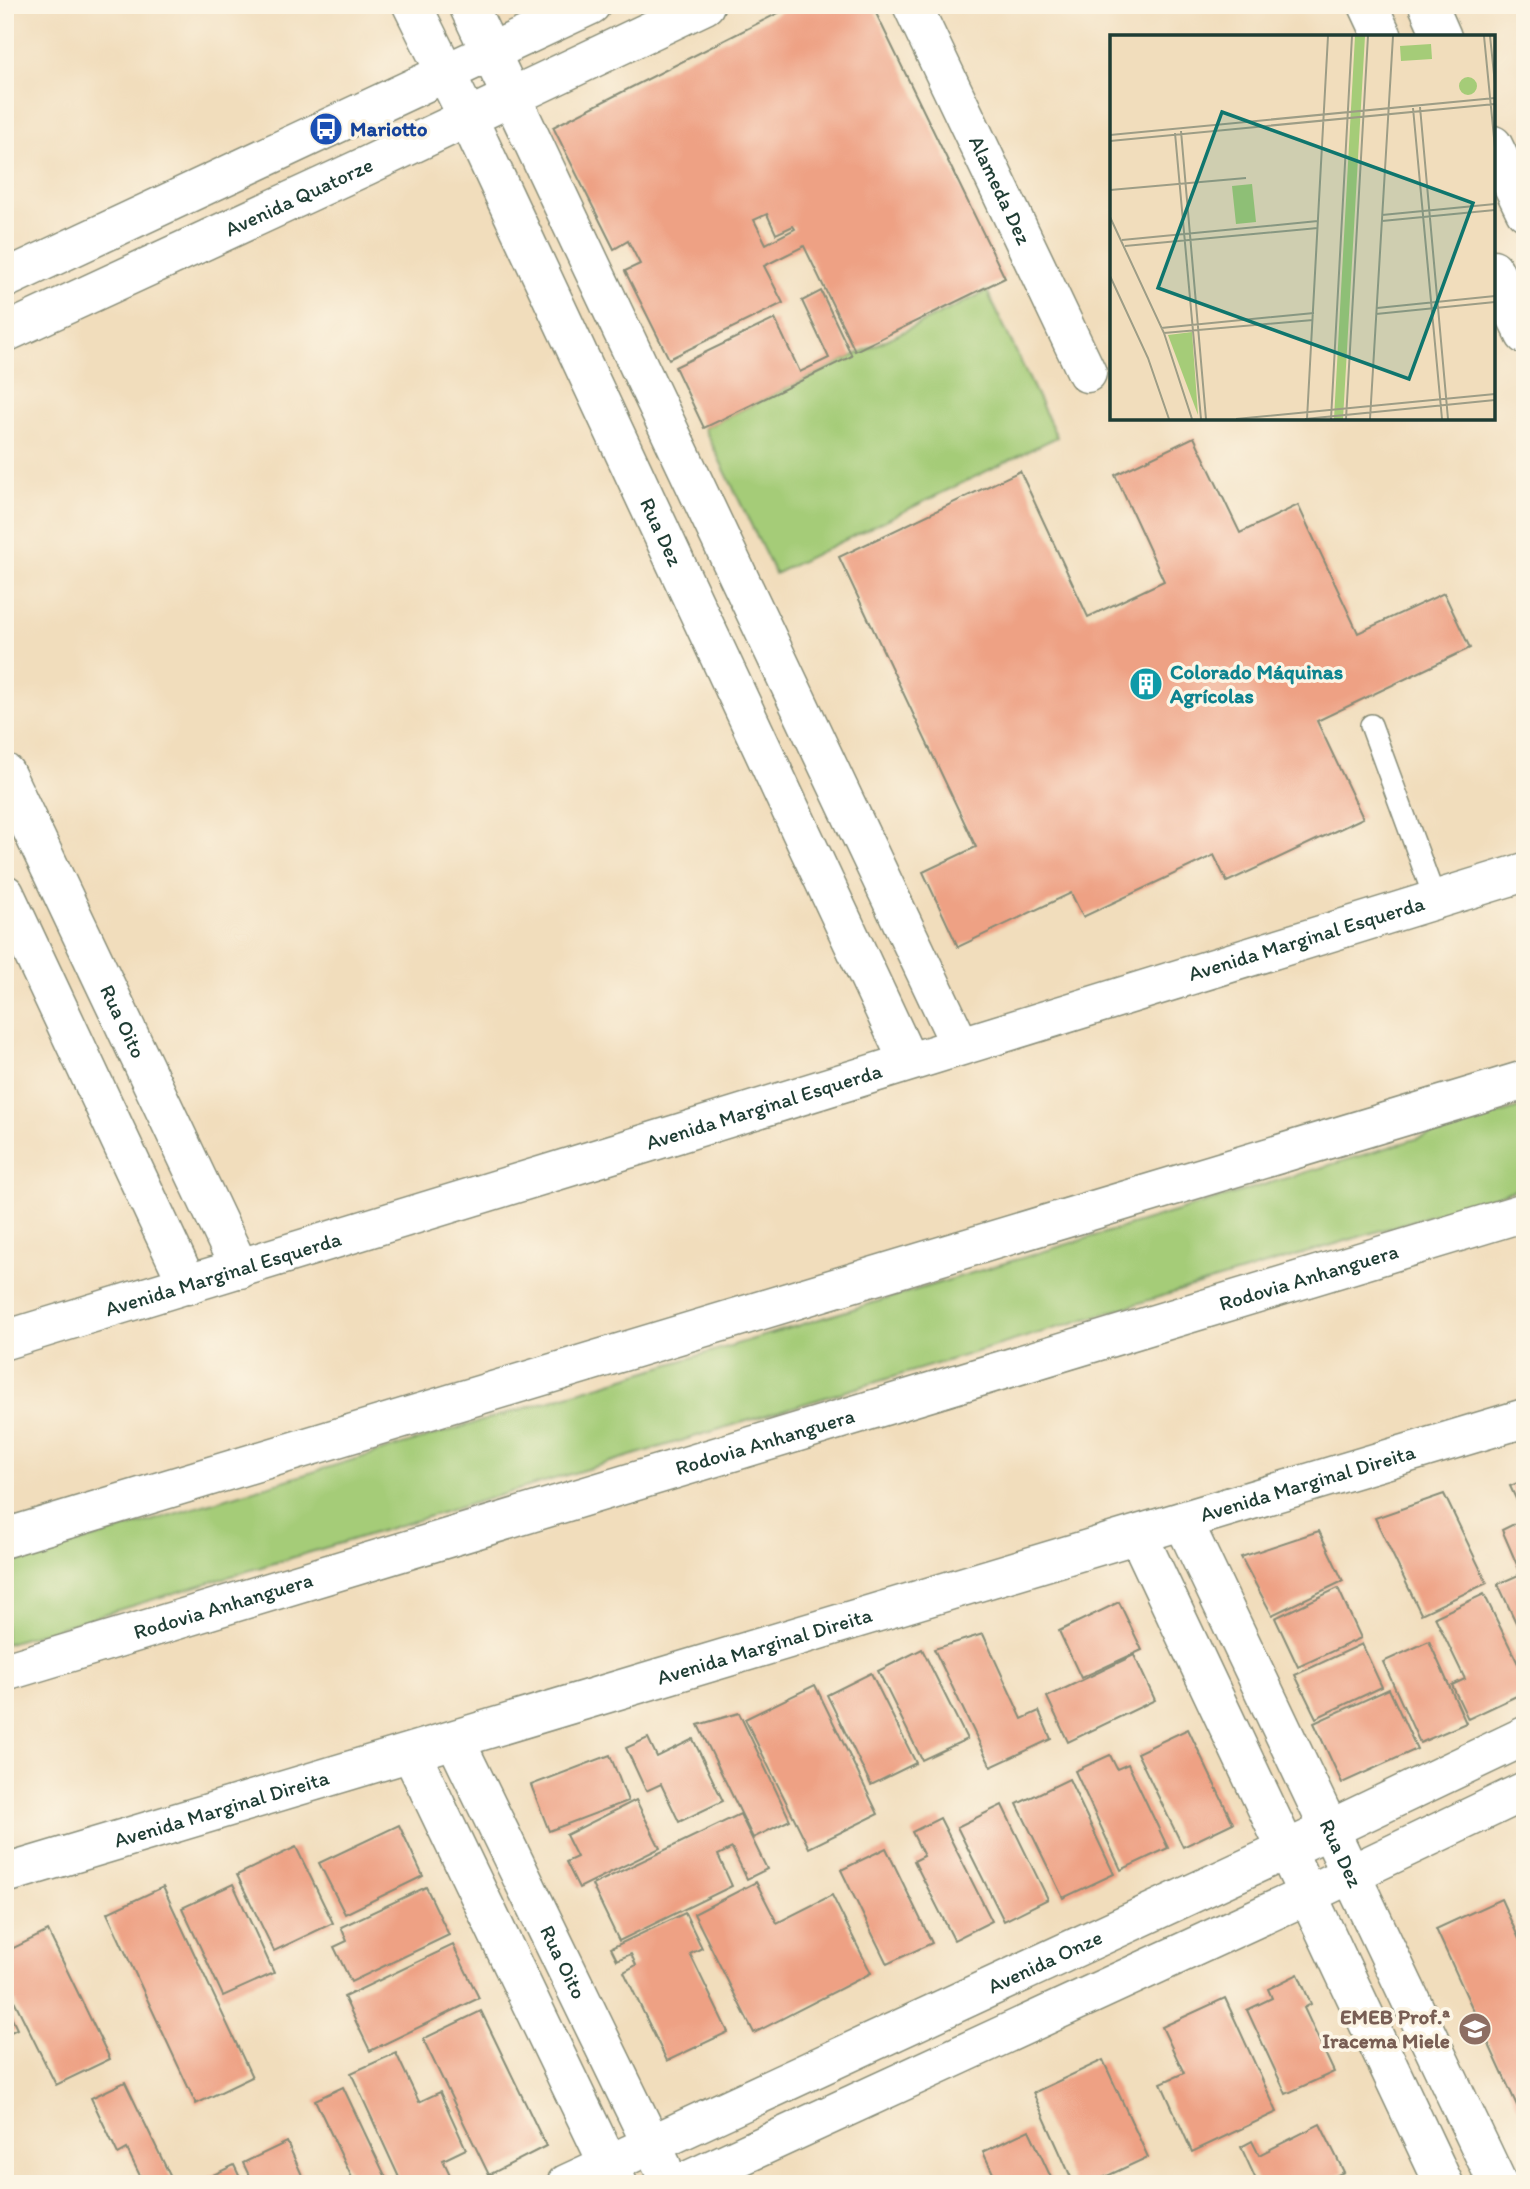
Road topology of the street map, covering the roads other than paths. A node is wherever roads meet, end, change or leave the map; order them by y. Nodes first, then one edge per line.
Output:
1 (412, 5) edge
2 (468, 5) edge
3 (591, 5) edge
4 (705, 5) edge
5 (912, 5) edge
6 (1368, 5) edge
7 (1427, 5) edge
8 (1382, 35) edge
9 (1441, 35) edge
10 (491, 52) junction
11 (445, 73) junction
12 (510, 98) junction
13 (468, 118) junction
14 (1495, 149) edge
15 (1525, 211) edge
16 (1495, 272) edge
17 (5, 279) edge
18 (5, 333) edge
19 (1525, 335) edge
20 (1087, 373) dead end
21 (1371, 724) dead end
22 (5, 773) edge
23 (1525, 872) edge
24 (5, 894) edge
25 (1435, 899) junction
26 (960, 1045) junction
27 (908, 1062) junction
28 (1525, 1080) edge
29 (1525, 1212) edge
30 (240, 1269) junction
31 (188, 1285) junction
32 (5, 1340) edge
33 (1525, 1418) edge
34 (1183, 1521) junction
35 (1138, 1535) junction
36 (5, 1538) edge
37 (5, 1672) edge
38 (1525, 1736) edge
39 (456, 1740) junction
40 (411, 1753) junction
41 (1525, 1791) edge
42 (1329, 1829) junction
43 (1286, 1850) junction
44 (1351, 1873) junction
45 (5, 1874) edge
46 (1307, 1895) junction
47 (652, 2144) junction
48 (614, 2174) edge
49 (566, 2184) edge
50 (671, 2184) edge
51 (680, 2184) edge
52 (1444, 2184) edge
53 (1498, 2184) edge

1 - 11 main road, Rua Dez
2 - 10 main road
3 - 10 main road
4 - 12 main road, Avenida Quatorze
5 - 20 main road, Alameda Dez
6 - 8 main road
7 - 9 main road
10 - 11 main road
10 - 12 main road
11 - 13 main road, Rua Dez
11 - 17 main road
12 - 13 main road, Avenida Quatorze
12 - 26 main road
13 - 18 main road, Avenida Quatorze
13 - 27 main road, Rua Dez
14 - 15 main road
16 - 19 main road
21 - 25 lane
22 - 30 main road, Rua Oito
23 - 25 main road, Avenida Marginal Esquerda
24 - 31 main road
25 - 26 main road, Avenida Marginal Esquerda
26 - 27 main road, Avenida Marginal Esquerda
27 - 30 main road, Avenida Marginal Esquerda
28 - 36 main road
29 - 37 main road, Rodovia Anhanguera
30 - 31 main road, Avenida Marginal Esquerda
31 - 32 main road, Avenida Marginal Esquerda
33 - 34 main road, Avenida Marginal Direita
34 - 35 main road, Avenida Marginal Direita
34 - 42 main road, Rua Dez
35 - 39 main road, Avenida Marginal Direita
35 - 43 main road
38 - 42 main road, Avenida Onze
39 - 40 main road, Avenida Marginal Direita
39 - 47 main road, Rua Oito
40 - 45 main road, Avenida Marginal Direita
40 - 48 main road
41 - 44 main road
42 - 43 main road, Avenida Onze
42 - 44 main road, Rua Dez
43 - 46 main road
43 - 47 main road, Avenida Onze
44 - 46 main road
44 - 53 main road, Rua Dez
46 - 51 main road
46 - 52 main road
47 - 48 main road, Avenida Onze
47 - 50 main road, Rua Oito
48 - 49 main road, Avenida Onze

